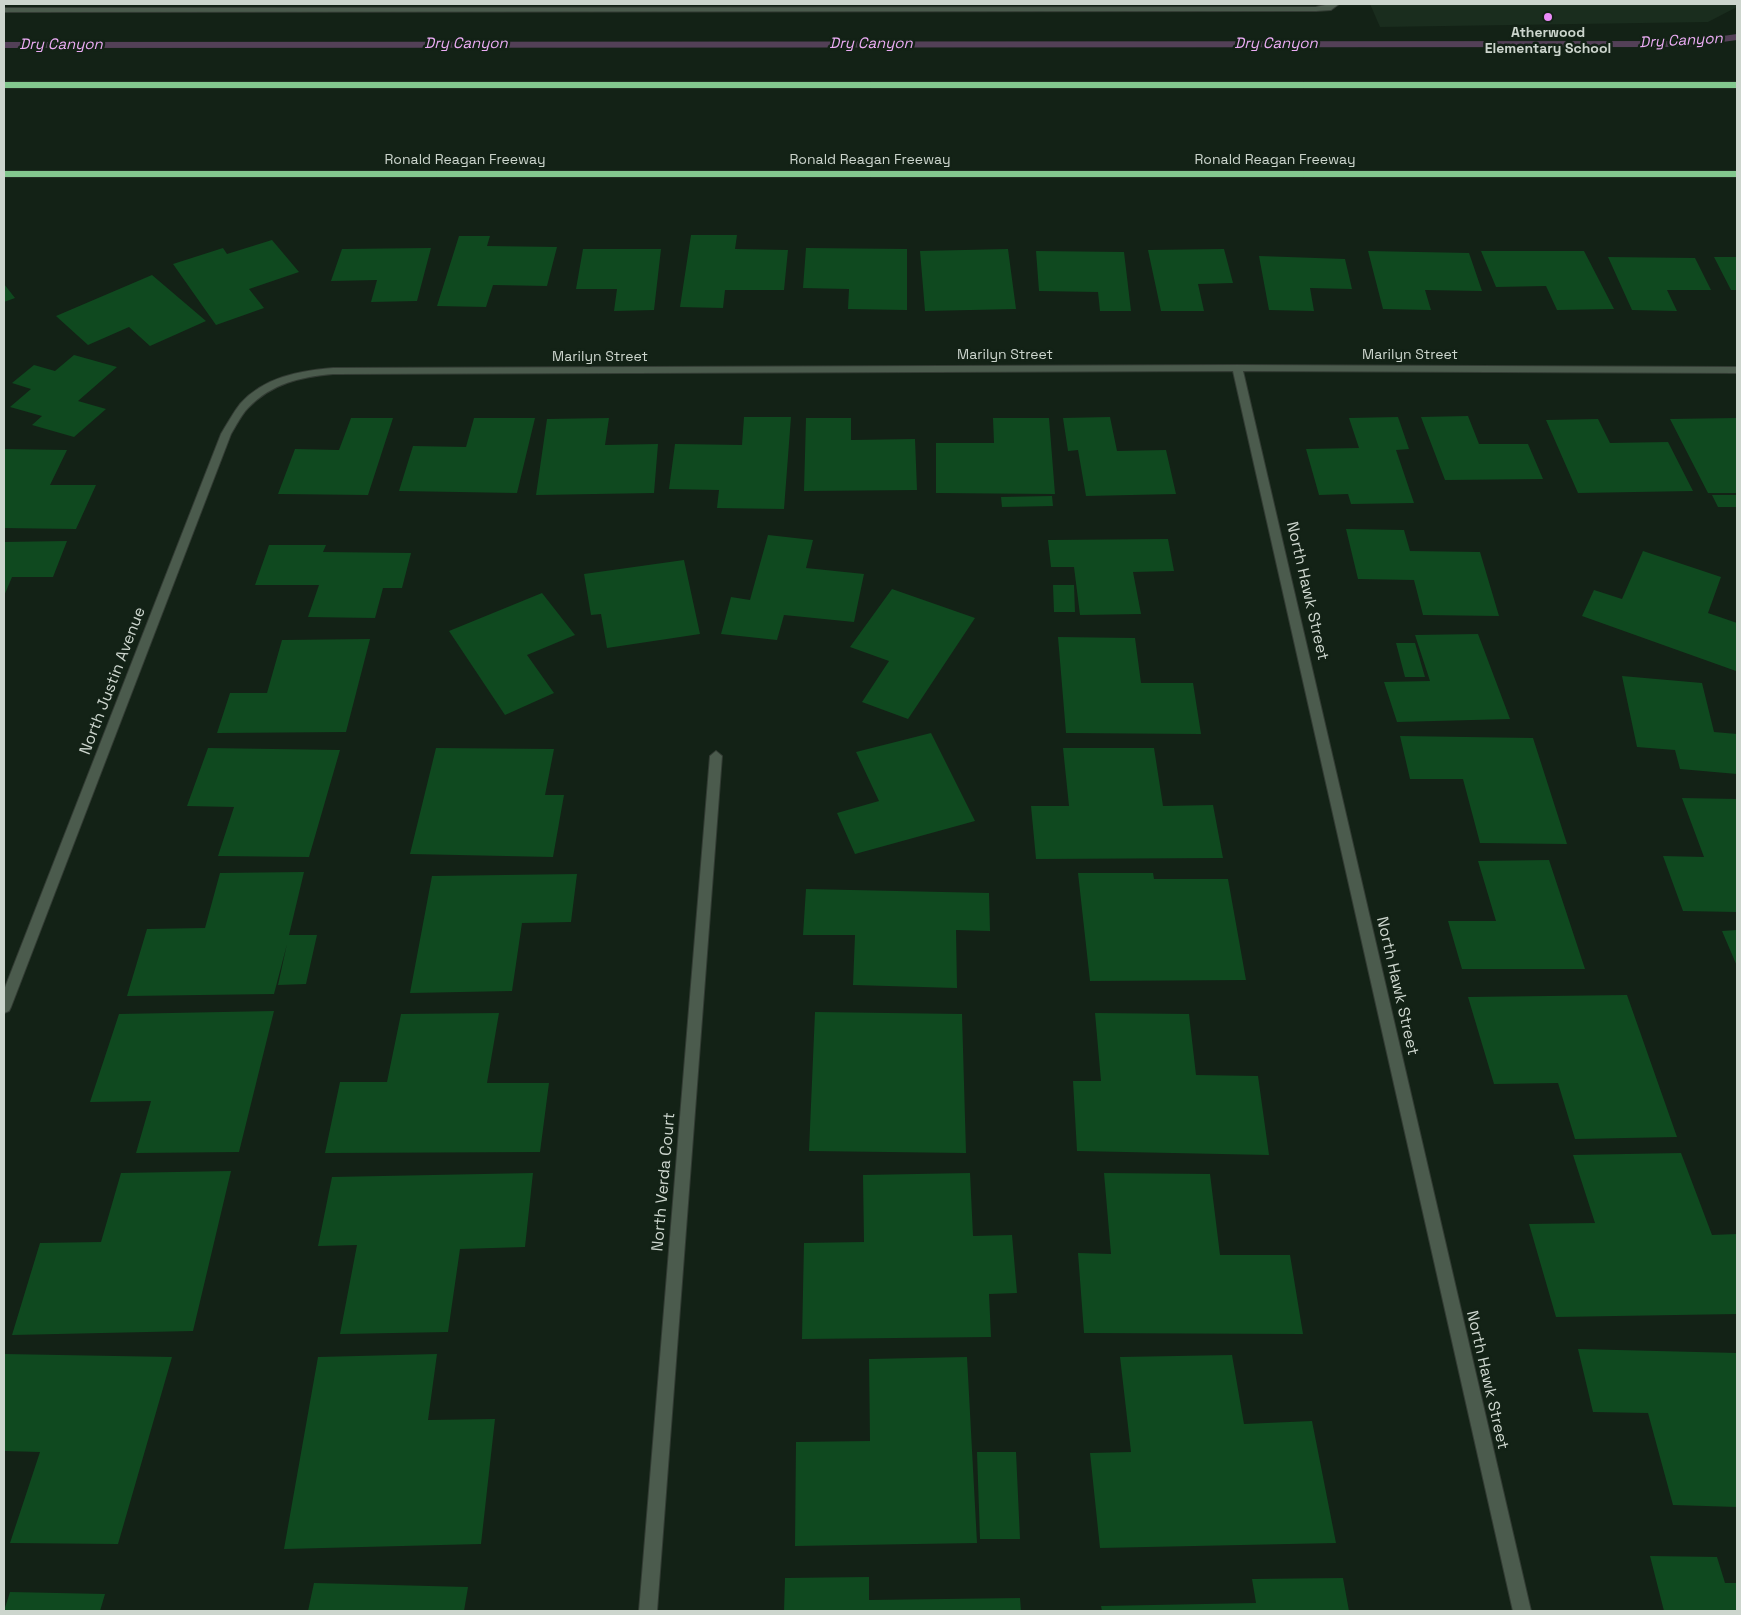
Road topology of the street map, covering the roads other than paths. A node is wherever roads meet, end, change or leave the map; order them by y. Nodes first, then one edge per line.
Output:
1 (1335, 4) edge
2 (129, 6) edge
3 (522, 6) edge
4 (926, 6) edge
5 (4, 10) edge
6 (4, 85) edge
7 (1737, 85) edge
8 (4, 174) edge
9 (1737, 174) edge
10 (1237, 368) junction
11 (1737, 370) edge
12 (274, 383) joint
13 (716, 756) dead end
14 (4, 1006) edge
15 (648, 1611) edge
16 (1522, 1611) edge

1 - 4 street
2 - 3 street
2 - 5 street
3 - 4 street
6 - 7 highway
8 - 9 highway, Ronald Reagan Freeway
10 - 11 street, Marilyn Street
10 - 12 street, Marilyn Street
10 - 16 street, North Hawk Street
12 - 14 street, North Justin Avenue
13 - 15 street, North Verda Court

